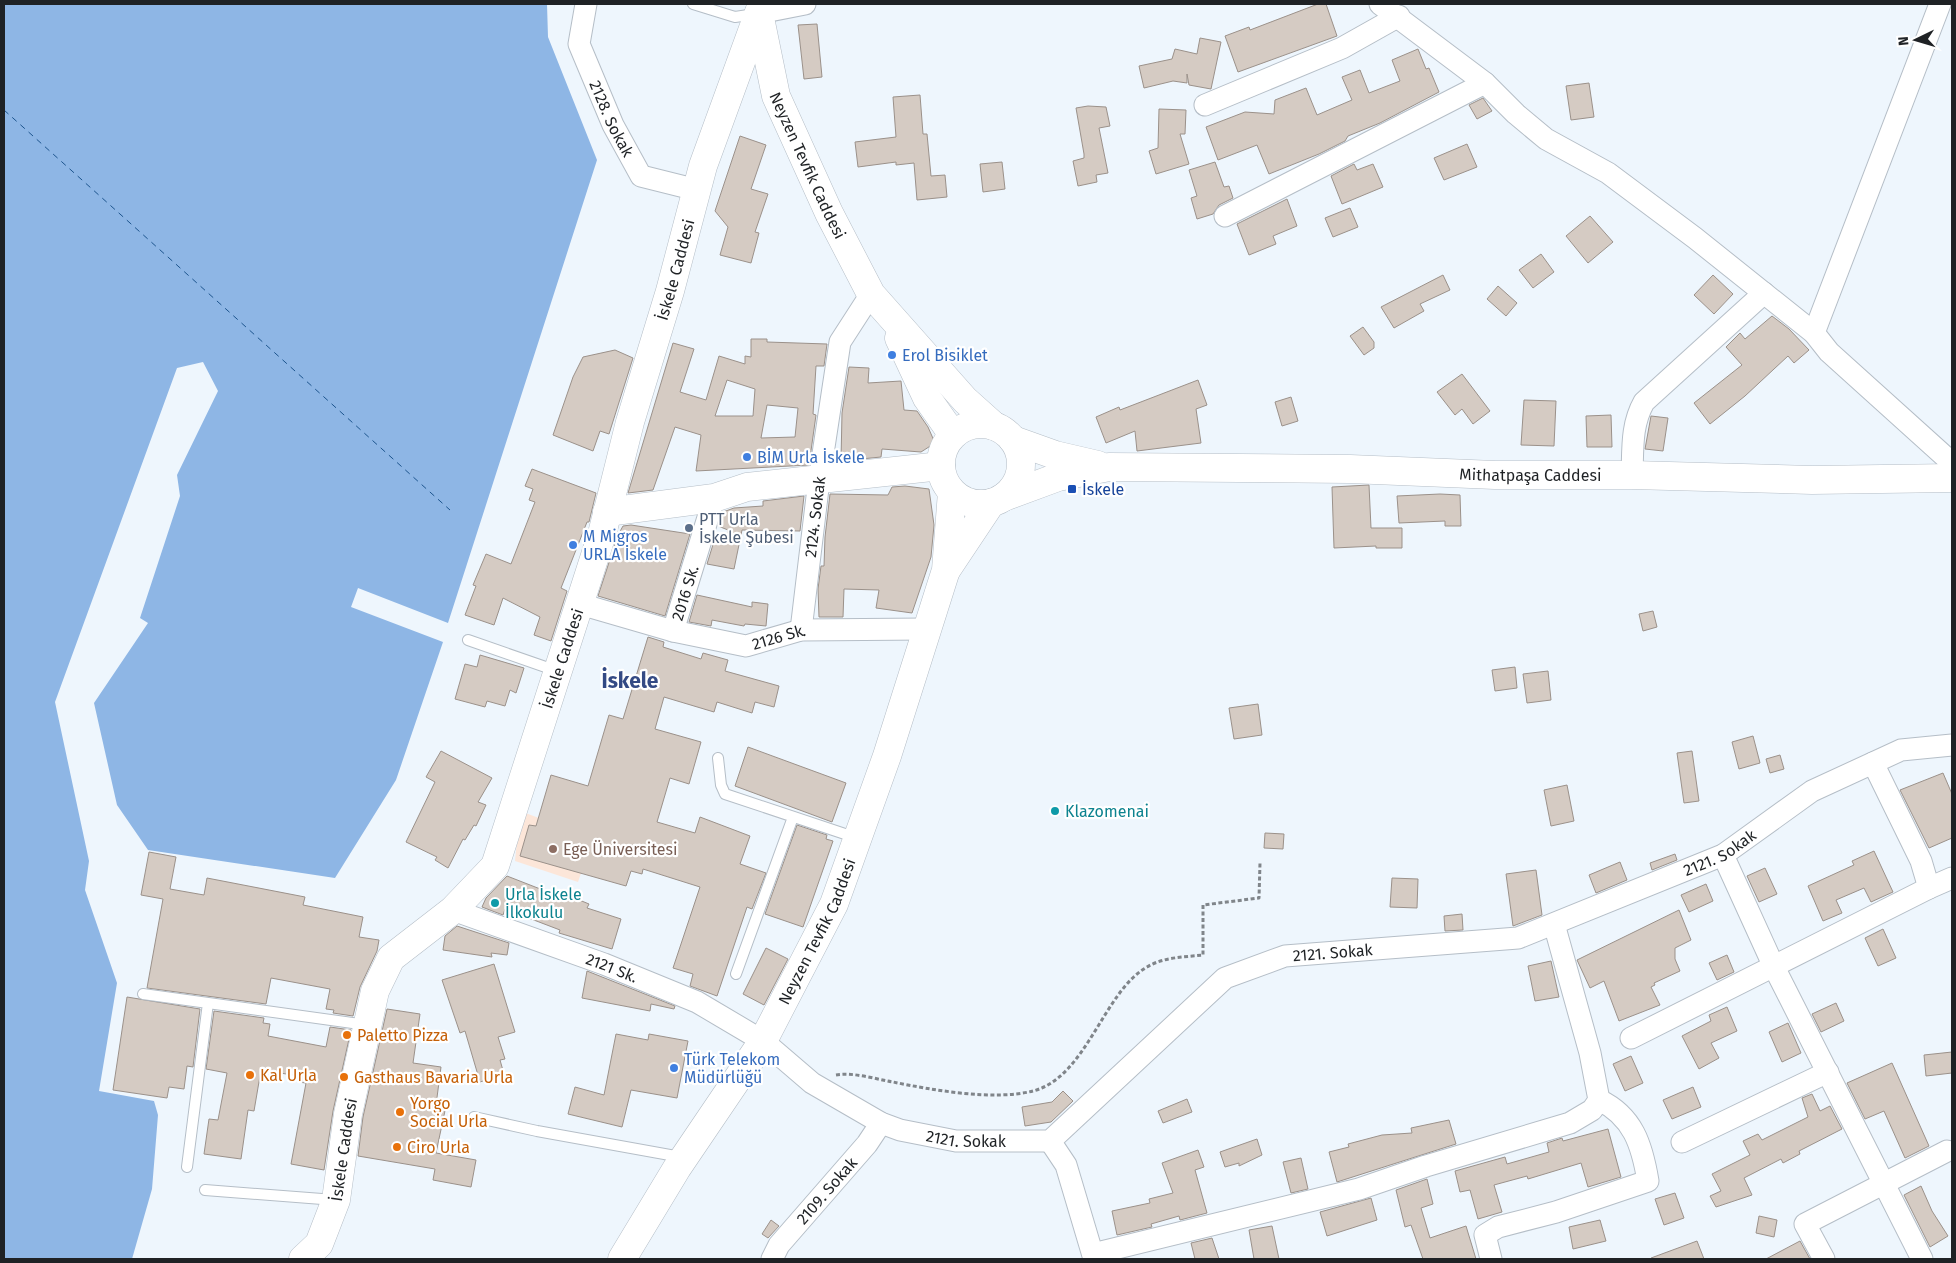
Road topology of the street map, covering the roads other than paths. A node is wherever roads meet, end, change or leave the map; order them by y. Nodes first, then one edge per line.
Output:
1 (586, 4) edge
2 (693, 4) edge
3 (805, 4) edge
4 (1380, 4) edge
5 (1940, 4) edge
6 (1947, 4) edge
7 (1952, 4) edge
8 (761, 8) edge
9 (1399, 16) junction
10 (1485, 83) junction
11 (1205, 105) dead end
12 (697, 190) junction
13 (1225, 216) dead end
14 (1764, 293) junction
15 (880, 304) junction
16 (1814, 333) junction
17 (1004, 433) junction
18 (953, 435) junction
19 (1952, 463) edge
20 (941, 466) junction
21 (1109, 467) junction
22 (1632, 475) junction
23 (1952, 478) edge
24 (819, 480) junction
25 (952, 492) junction
26 (714, 498) junction
27 (997, 500) junction
28 (607, 512) junction
29 (946, 570) junction
30 (580, 604) junction
31 (926, 629) junction
32 (801, 630) junction
33 (673, 631) junction
34 (468, 640) dead end
35 (558, 672) junction
36 (1952, 745) edge
37 (718, 758) dead end
38 (1873, 763) junction
39 (792, 817) junction
40 (858, 838) junction
41 (1723, 856) junction
42 (1952, 878) edge
43 (1928, 888) junction
44 (453, 910) junction
45 (1554, 924) junction
46 (1774, 968) junction
47 (736, 974) dead end
48 (143, 994) dead end
49 (208, 1003) junction
50 (368, 1025) junction
51 (1630, 1038) dead end
52 (763, 1042) junction
53 (1828, 1072) junction
54 (1599, 1100) junction
55 (474, 1117) dead end
56 (881, 1123) junction
57 (1050, 1141) junction
58 (1682, 1142) dead end
59 (1947, 1151) dead end
60 (684, 1158) junction
61 (187, 1167) dead end
62 (1885, 1184) junction
63 (205, 1190) dead end
64 (336, 1200) junction
65 (1094, 1257) edge
66 (303, 1259) edge
67 (622, 1259) edge
68 (772, 1259) edge
69 (1491, 1259) edge
70 (1824, 1259) edge
71 (1922, 1259) edge

1 - 12 street, 2128. Sokak
2 - 8 lane
3 - 8 street
4 - 9 street
5 - 16 street
6 - 7 street
8 - 12 street, İskele Caddesi
8 - 15 street, Neyzen Tevfik Caddesi
9 - 10 street
9 - 11 street
10 - 13 street
10 - 14 street
12 - 28 street, İskele Caddesi
14 - 16 street
14 - 22 street
15 - 17 street, Neyzen Tevfik Caddesi
15 - 18 street, Neyzen Tevfik Caddesi
15 - 24 street, 2124. Sokak
16 - 19 street
17 - 18 street
17 - 21 street
17 - 27 street
18 - 20 street
20 - 24 street
20 - 25 street
21 - 22 street, Mithatpaşa Caddesi
21 - 27 street
22 - 23 street, Mithatpaşa Caddesi
24 - 26 street
24 - 32 street, 2124. Sokak
25 - 27 street
25 - 29 street
26 - 28 street
26 - 33 street, 2016 Sk.
27 - 29 street
28 - 30 street, İskele Caddesi
29 - 31 street, Neyzen Tevfik Caddesi
30 - 33 street, 2126 Sk.
30 - 35 street, İskele Caddesi
31 - 32 street, 2126 Sk.
31 - 40 street, Neyzen Tevfik Caddesi
32 - 33 street, 2126 Sk.
34 - 35 lane
35 - 44 street, İskele Caddesi
36 - 38 street, 2121. Sokak
37 - 39 lane
38 - 41 street, 2121. Sokak
38 - 43 street
39 - 40 lane
39 - 47 lane
40 - 52 street, Neyzen Tevfik Caddesi
41 - 45 street, 2121. Sokak
41 - 46 street
42 - 43 street
43 - 46 street
44 - 50 street, İskele Caddesi
44 - 52 street, 2121 Sk.
45 - 54 street
45 - 57 street, 2121. Sokak
46 - 51 street
46 - 53 street
48 - 49 lane
49 - 50 lane
49 - 61 lane
50 - 64 street, İskele Caddesi
52 - 56 street, 2121. Sokak
52 - 60 street, Neyzen Tevfik Caddesi
53 - 58 street
53 - 62 street
54 - 65 street
54 - 69 street
55 - 60 lane
56 - 57 street, 2121. Sokak
56 - 68 street, 2109. Sokak
57 - 65 street
59 - 62 street
60 - 67 street, Neyzen Tevfik Caddesi
62 - 70 street
62 - 71 street
63 - 64 lane
64 - 66 street, İskele Caddesi

